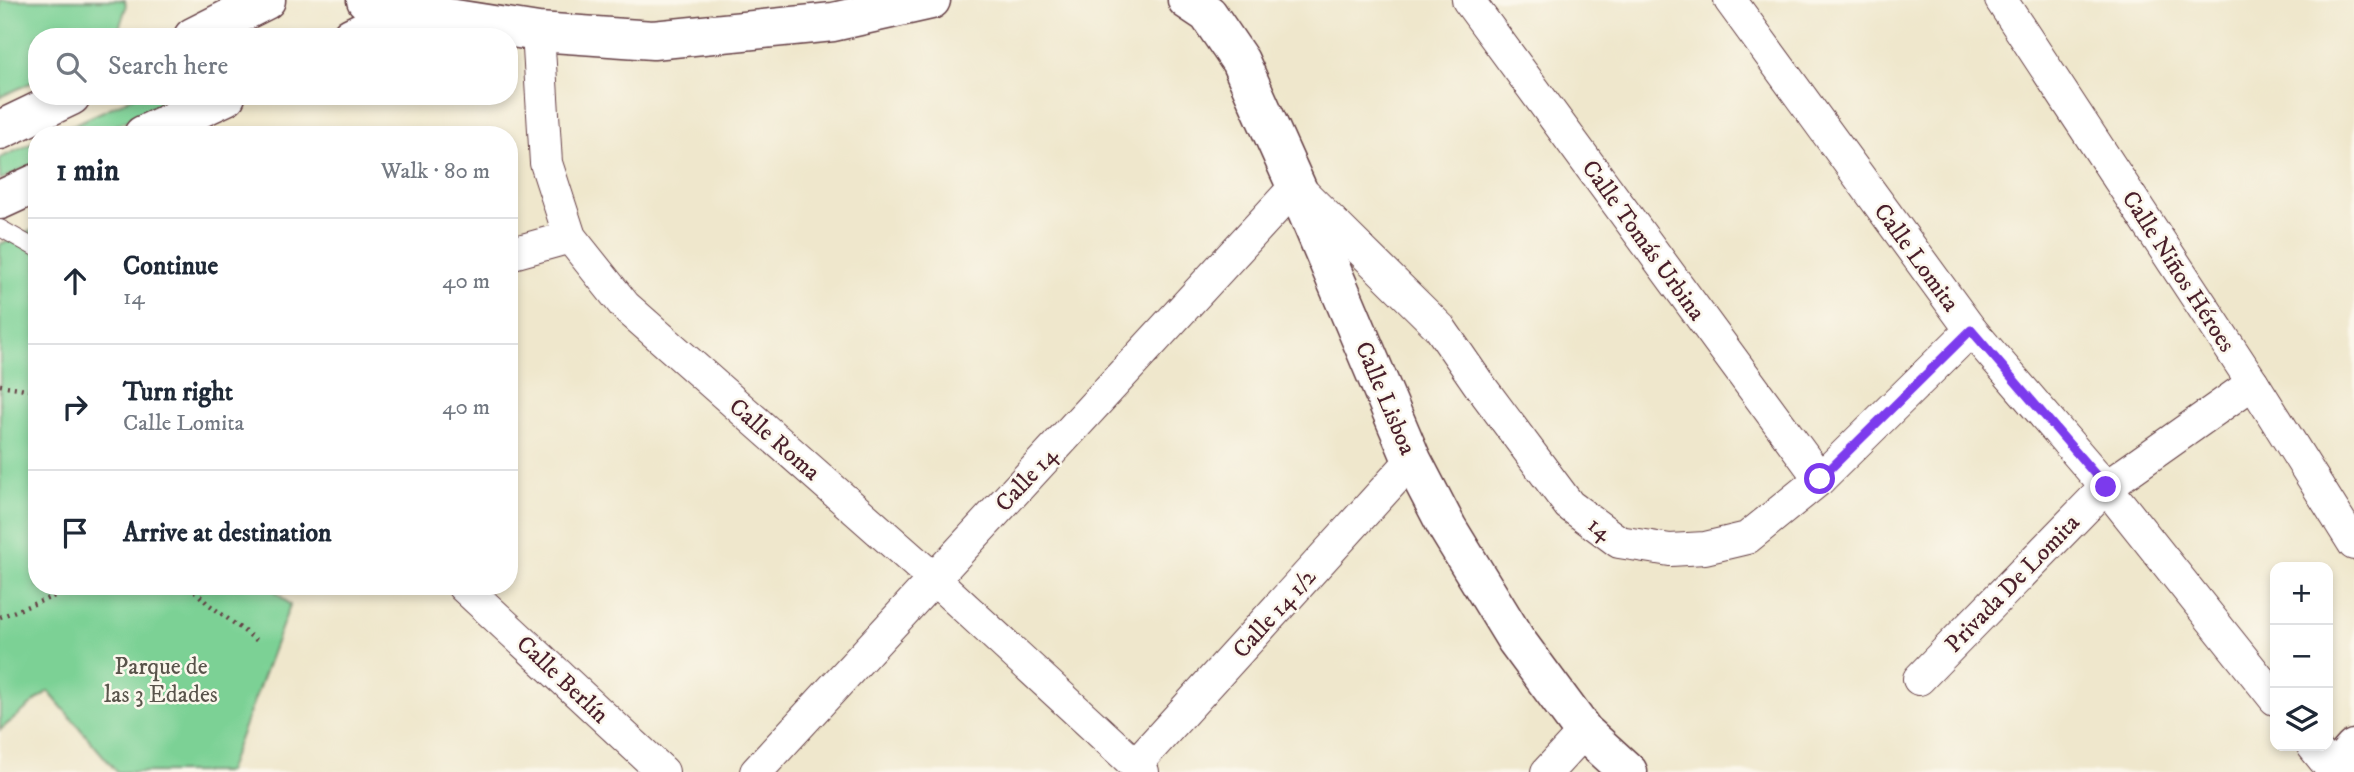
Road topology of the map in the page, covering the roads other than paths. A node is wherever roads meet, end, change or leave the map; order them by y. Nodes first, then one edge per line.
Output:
1 (266, 0) edge
2 (366, 0) edge
3 (931, 0) edge
4 (1187, 0) edge
5 (1468, 0) edge
6 (1730, 0) edge
7 (2001, 0) edge
8 (404, 11) junction
9 (211, 28) edge
10 (369, 28) edge
11 (512, 28) edge
12 (518, 29) edge
13 (538, 32) junction
14 (52, 105) edge
15 (207, 105) edge
16 (162, 126) edge
17 (0, 130) edge
18 (1296, 186) junction
19 (28, 187) edge
20 (0, 200) edge
21 (0, 228) edge
22 (570, 237) junction
23 (28, 244) edge
24 (518, 251) edge
25 (1971, 330) junction
26 (2253, 383) junction
27 (1412, 460) junction
28 (1820, 479) junction
29 (2106, 487) junction
30 (2354, 544) edge
31 (934, 579) junction
32 (473, 595) edge
33 (1919, 679) dead end
34 (2270, 693) edge
35 (1584, 732) junction
36 (2354, 749) edge
37 (2317, 751) edge
38 (1139, 769) edge
39 (663, 772) edge
40 (756, 772) edge
41 (1548, 772) edge
42 (1628, 772) edge
43 (2334, 772) edge

1 - 9 street
2 - 8 street
3 - 13 street
4 - 18 street, Calle Lisboa
5 - 28 street, Calle Tomás Urbina
6 - 25 street, Calle Lomita
7 - 26 street, Calle Niños Héroes
8 - 10 street
8 - 11 street
12 - 13 street
13 - 22 street, Calle Roma
14 - 17 street
15 - 16 street
18 - 27 street, Calle Lisboa
18 - 28 street, 14
18 - 31 street, Calle 14
19 - 20 street
21 - 23 lane
22 - 24 street
22 - 31 street, Calle Roma
25 - 28 street, 14
25 - 29 street, Calle Lomita
26 - 29 street
26 - 30 street, Calle Niños Héroes
27 - 35 street, Calle Lisboa
27 - 38 street, Calle 14 1/2
29 - 33 street, Privada De Lomita
29 - 34 street, Calle Lomita
31 - 38 street, Calle Roma
31 - 40 street, Calle 14
32 - 39 street, Calle Berlín
35 - 41 street
35 - 42 street, Calle Lisboa
36 - 43 street
37 - 43 street

